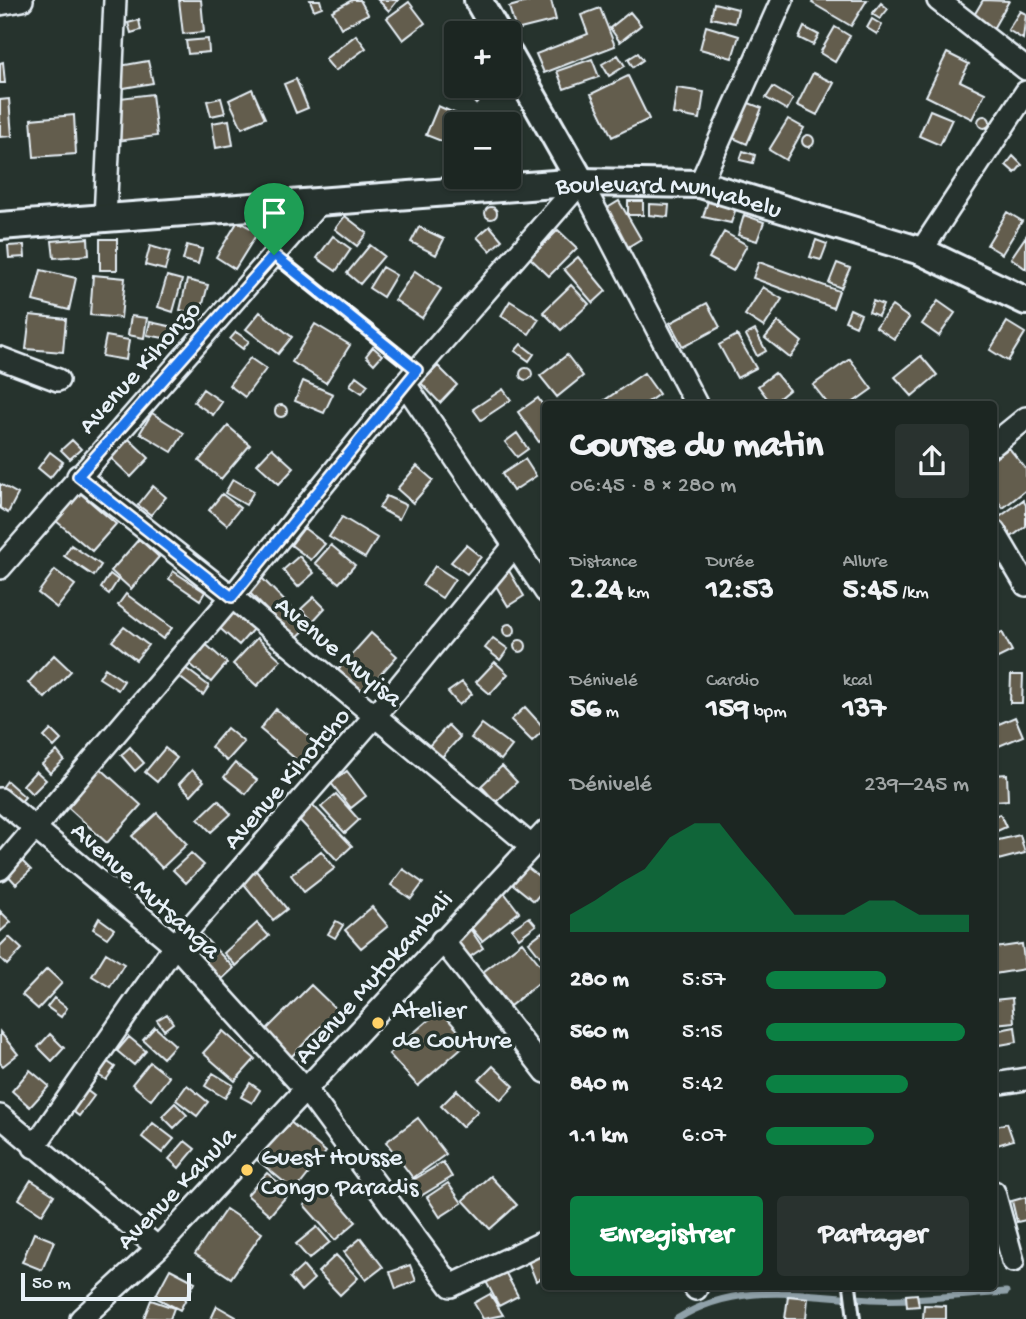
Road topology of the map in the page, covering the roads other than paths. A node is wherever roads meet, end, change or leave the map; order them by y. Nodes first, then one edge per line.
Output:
1 (22, 0) edge
2 (115, 0) edge
3 (478, 0) edge
4 (782, 0) edge
5 (938, 0) edge
6 (0, 4) edge
7 (490, 21) edge
8 (1026, 69) edge
9 (521, 76) edge
10 (1026, 92) edge
11 (581, 182) junction
12 (700, 184) junction
13 (320, 202) junction
14 (106, 219) junction
15 (0, 226) edge
16 (921, 251) junction
17 (274, 255) junction
18 (1026, 301) edge
19 (0, 358) edge
20 (411, 377) junction
21 (58, 380) dead end
22 (694, 401) edge
23 (1026, 418) edge
24 (997, 442) edge
25 (78, 476) junction
26 (997, 536) edge
27 (514, 546) junction
28 (0, 568) edge
29 (1026, 584) edge
30 (542, 586) edge
31 (232, 597) junction
32 (375, 716) junction
33 (0, 799) edge
34 (36, 829) junction
35 (538, 838) edge
36 (0, 869) edge
37 (442, 940) junction
38 (175, 945) junction
39 (542, 1067) edge
40 (1026, 1079) edge
41 (997, 1084) edge
42 (306, 1090) junction
43 (0, 1116) edge
44 (34, 1147) junction
45 (997, 1203) edge
46 (542, 1243) edge
47 (158, 1248) junction
48 (1013, 1261) dead end
49 (851, 1290) edge
50 (80, 1319) edge
51 (854, 1319) edge

1 - 6 street
2 - 14 street
3 - 7 street
4 - 12 street
5 - 8 street
9 - 11 street
10 - 16 street
11 - 12 street, Boulevard Munyabelu
11 - 13 street, Boulevard Munyabelu
11 - 20 street
11 - 22 street
12 - 16 street, Boulevard Munyabelu
13 - 14 street, Boulevard Munyabelu
13 - 17 street, Avenue Kihonzo
14 - 15 street, Boulevard Munyabelu
16 - 18 street, Boulevard Munyabelu
17 - 20 lane
17 - 25 street, Avenue Kihonzo
19 - 21 street
20 - 27 street
20 - 31 street
23 - 24 street
25 - 28 street, Avenue Kihonzo
25 - 31 street, Avenue Muyisa
26 - 29 street
27 - 30 street
27 - 32 street, Avenue Kihotcho
31 - 32 street, Avenue Muyisa
31 - 34 street
32 - 35 street, Avenue Muyisa
32 - 38 street, Avenue Kihotcho
33 - 34 street, Avenue Mutsanga
34 - 36 street
34 - 38 street, Avenue Mutsanga
35 - 37 street, Avenue Mutokambali
37 - 39 street
37 - 42 street, Avenue Mutokambali
38 - 42 street, Avenue Mutsanga
38 - 44 street, Avenue Kihotcho
40 - 41 street
42 - 46 street, Avenue Mutokambali
42 - 47 street, Avenue Kahula
43 - 44 street
44 - 47 street
45 - 48 street
47 - 50 street, Avenue Kahula
49 - 51 lane

